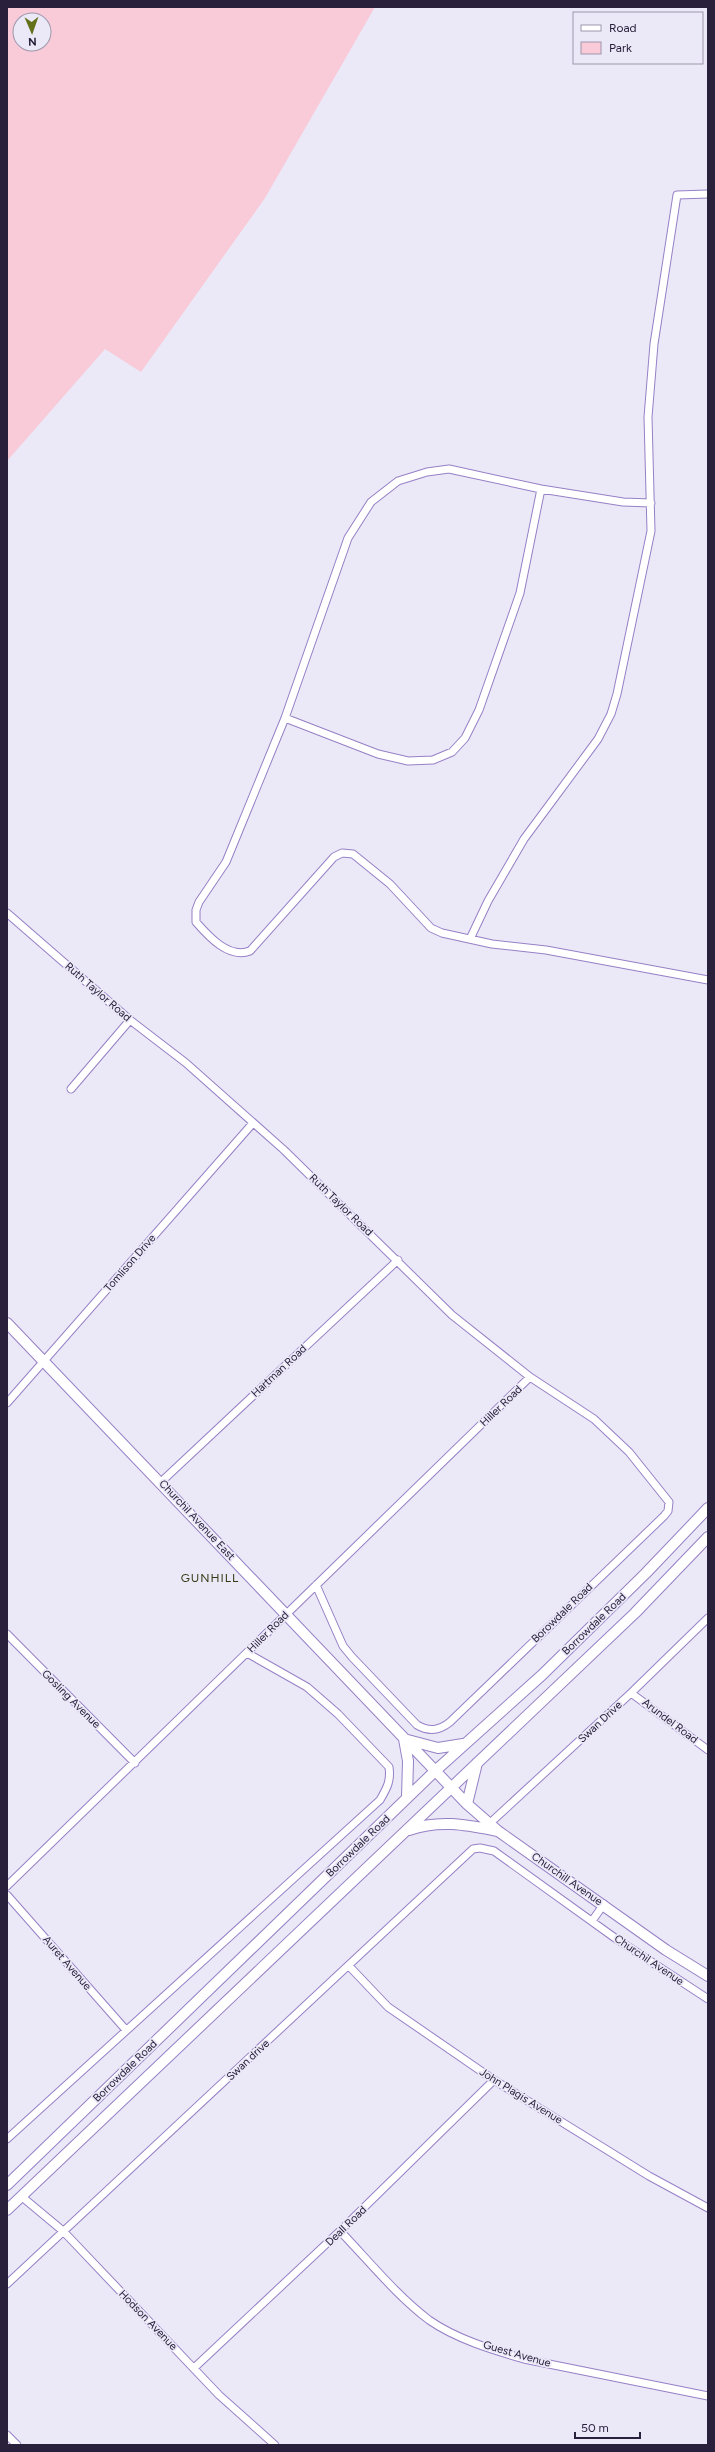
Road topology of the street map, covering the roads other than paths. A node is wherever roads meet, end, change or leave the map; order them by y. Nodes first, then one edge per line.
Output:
1 (708, 194) edge
2 (540, 489) junction
3 (652, 503) junction
4 (285, 718) junction
5 (7, 913) edge
6 (470, 939) junction
7 (708, 980) edge
8 (130, 1020) junction
9 (71, 1089) dead end
10 (253, 1123) junction
11 (398, 1260) junction
12 (7, 1324) edge
13 (44, 1362) junction
14 (530, 1378) junction
15 (7, 1403) edge
16 (161, 1482) junction
17 (669, 1502) joint
18 (708, 1508) edge
19 (708, 1537) edge
20 (316, 1585) junction
21 (287, 1613) junction
22 (708, 1618) edge
23 (7, 1634) edge
24 (247, 1653) junction
25 (631, 1693) junction
26 (404, 1739) junction
27 (465, 1744) junction
28 (708, 1750) edge
29 (477, 1761) junction
30 (135, 1764) junction
31 (434, 1772) junction
32 (451, 1788) junction
33 (407, 1798) junction
34 (467, 1804) junction
35 (489, 1824) junction
36 (406, 1831) junction
37 (498, 1831) junction
38 (494, 1850) joint
39 (7, 1886) edge
40 (7, 1895) edge
41 (604, 1904) junction
42 (592, 1920) junction
43 (348, 1966) junction
44 (708, 1976) edge
45 (708, 1999) edge
46 (126, 2030) junction
47 (494, 2080) junction
48 (7, 2139) edge
49 (7, 2184) edge
50 (21, 2196) junction
51 (708, 2208) edge
52 (7, 2210) edge
53 (63, 2231) junction
54 (340, 2231) junction
55 (7, 2284) edge
56 (194, 2368) junction
57 (708, 2396) edge
58 (7, 2435) edge
59 (17, 2445) edge
60 (275, 2445) edge

1 - 3 street
2 - 3 street
2 - 4 street
2 - 4 street
3 - 6 street
4 - 6 street
5 - 8 street, Ruth Taylor Road
6 - 7 street
8 - 9 street
8 - 10 street, Ruth Taylor Road
10 - 11 street, Ruth Taylor Road
10 - 13 street, Tomlison Drive
11 - 14 street, Ruth Taylor Road
11 - 16 street, Hartman Road
12 - 13 main road, Churchil Avenue East
13 - 15 street, Tomlison Drive
13 - 16 main road, Churchil Avenue East
14 - 17 street, Ruth Taylor Road
14 - 20 street, Hiller Road
16 - 21 main road, Churchil Avenue East
17 - 20 street, Borowdale Road
18 - 27 main road, Borrowdale Road
19 - 29 main road, Borrowdale Road
20 - 21 street, Hiller Road
21 - 24 street, Hiller Road
21 - 26 main road, Churchil Avenue East
22 - 25 street, Swan Drive
23 - 30 street, Gosling Avenue
24 - 30 street, Hiller Road
24 - 46 street
25 - 28 street, Arundel Road
25 - 35 street, Swan Drive
26 - 27 main road
26 - 31 main road, Churchil Avenue East
26 - 33 main road
27 - 31 main road, Borrowdale Road
29 - 32 main road, Borrowdale Road
29 - 34 main road
30 - 39 street, Hiller Road
31 - 32 main road, Churchill Avenue
31 - 33 main road, Borrowdale Road
32 - 34 main road, Churchill Avenue
32 - 36 main road, Borrowdale Road
33 - 49 main road, Borrowdale Road
34 - 35 main road, Churchill Avenue
35 - 37 main road, Churchill Avenue
36 - 37 main road
36 - 50 main road, Borrowdale Road
37 - 41 main road, Churchill Avenue
38 - 42 street, Churchil Avenue
38 - 43 street, Swan drive
40 - 46 street, Auret Avenue
41 - 42 street
41 - 44 main road, Churchill Avenue
42 - 45 street, Churchil Avenue
43 - 47 street, John Plagis Avenue
43 - 53 street, Swan drive
46 - 48 street
47 - 51 street, John Plagis Avenue
47 - 54 street, Deall Road
50 - 52 main road, Borrowdale Road
50 - 53 street, Hodson Avenue
53 - 55 street, Swan drive
53 - 56 street, Hodson Avenue
54 - 56 street, Deall Road
54 - 57 street, Guest Avenue
56 - 60 street, Hodson Avenue
58 - 59 street

